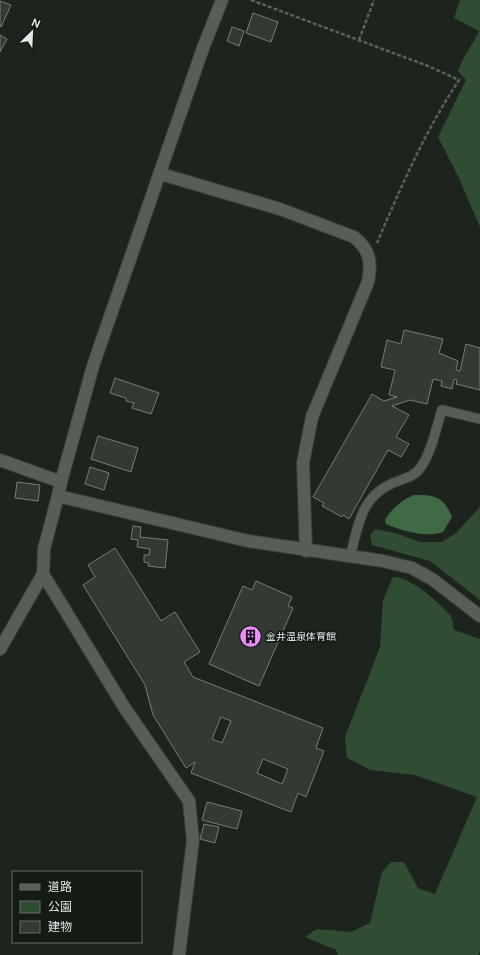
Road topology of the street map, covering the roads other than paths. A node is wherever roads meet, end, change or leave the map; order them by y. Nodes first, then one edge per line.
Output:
1 (222, 0) edge
2 (161, 174) junction
3 (480, 419) edge
4 (0, 460) edge
5 (61, 482) junction
6 (58, 496) junction
7 (306, 551) junction
8 (350, 557) junction
9 (43, 574) junction
10 (480, 616) edge
11 (0, 649) edge
12 (179, 955) edge

1 - 2 street
2 - 5 street
2 - 7 street
3 - 8 lane
4 - 5 street
5 - 6 street
6 - 7 street
6 - 9 street
7 - 8 street
8 - 10 street
9 - 11 street
9 - 12 street

